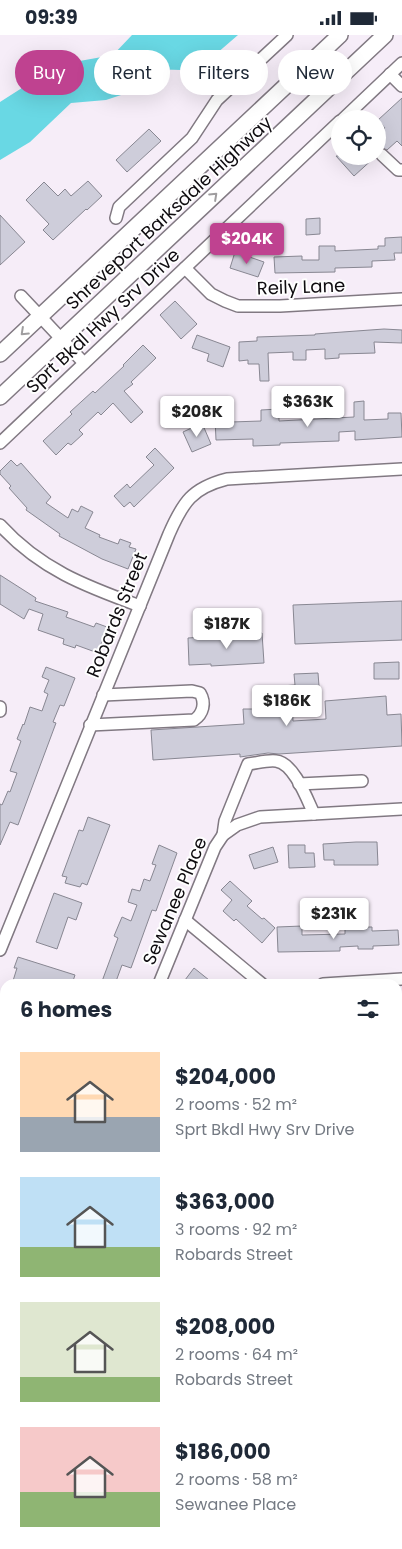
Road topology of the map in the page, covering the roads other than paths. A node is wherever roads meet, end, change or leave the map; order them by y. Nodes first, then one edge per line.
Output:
1 (287, 35) edge
2 (340, 35) edge
3 (385, 35) edge
4 (398, 69) edge
5 (402, 86) edge
6 (354, 110) edge
7 (331, 135) edge
8 (386, 158) edge
9 (401, 169) edge
10 (116, 218) dead end
11 (185, 268) junction
12 (21, 296) dead end
13 (402, 299) edge
14 (40, 317) junction
15 (62, 339) junction
16 (0, 354) edge
17 (84, 363) junction
18 (0, 397) edge
19 (0, 443) edge
20 (402, 469) edge
21 (0, 525) edge
22 (140, 606) junction
23 (103, 695) junction
24 (0, 707) edge
25 (0, 711) edge
26 (90, 725) junction
27 (362, 781) dead end
28 (299, 784) junction
29 (402, 809) edge
30 (314, 814) junction
31 (223, 835) junction
32 (185, 920) junction
33 (0, 950) edge
34 (161, 979) edge
35 (256, 979) edge

1 - 10 street
2 - 14 main road, Shreveport Barksdale Highway
15 -> 3 main road, Shreveport Barksdale Highway
4 - 5 street
4 - 6 street, Sprt Bkdl Hwy Srv Drive
7 - 11 street, Sprt Bkdl Hwy Srv Drive
8 - 9 street
11 - 13 street, Reily Lane
11 - 17 street, Sprt Bkdl Hwy Srv Drive
12 - 14 street
14 - 15 street
14 -> 16 main road, Shreveport Barksdale Highway
15 - 17 street
15 - 18 main road, Shreveport Barksdale Highway
17 - 19 street, Sprt Bkdl Hwy Srv Drive
20 - 22 street, Robards Street
21 - 22 street
22 - 23 street, Robards Street
23 - 26 street, Robards Street
23 - 26 street
24 - 25 street
26 - 33 street, Robards Street
27 - 28 street
28 - 30 street
28 - 31 street
29 - 30 street, Sewanee Place
30 - 31 street, Sewanee Place
31 - 32 street, Sewanee Place
32 - 34 street, Sewanee Place
32 - 35 street

